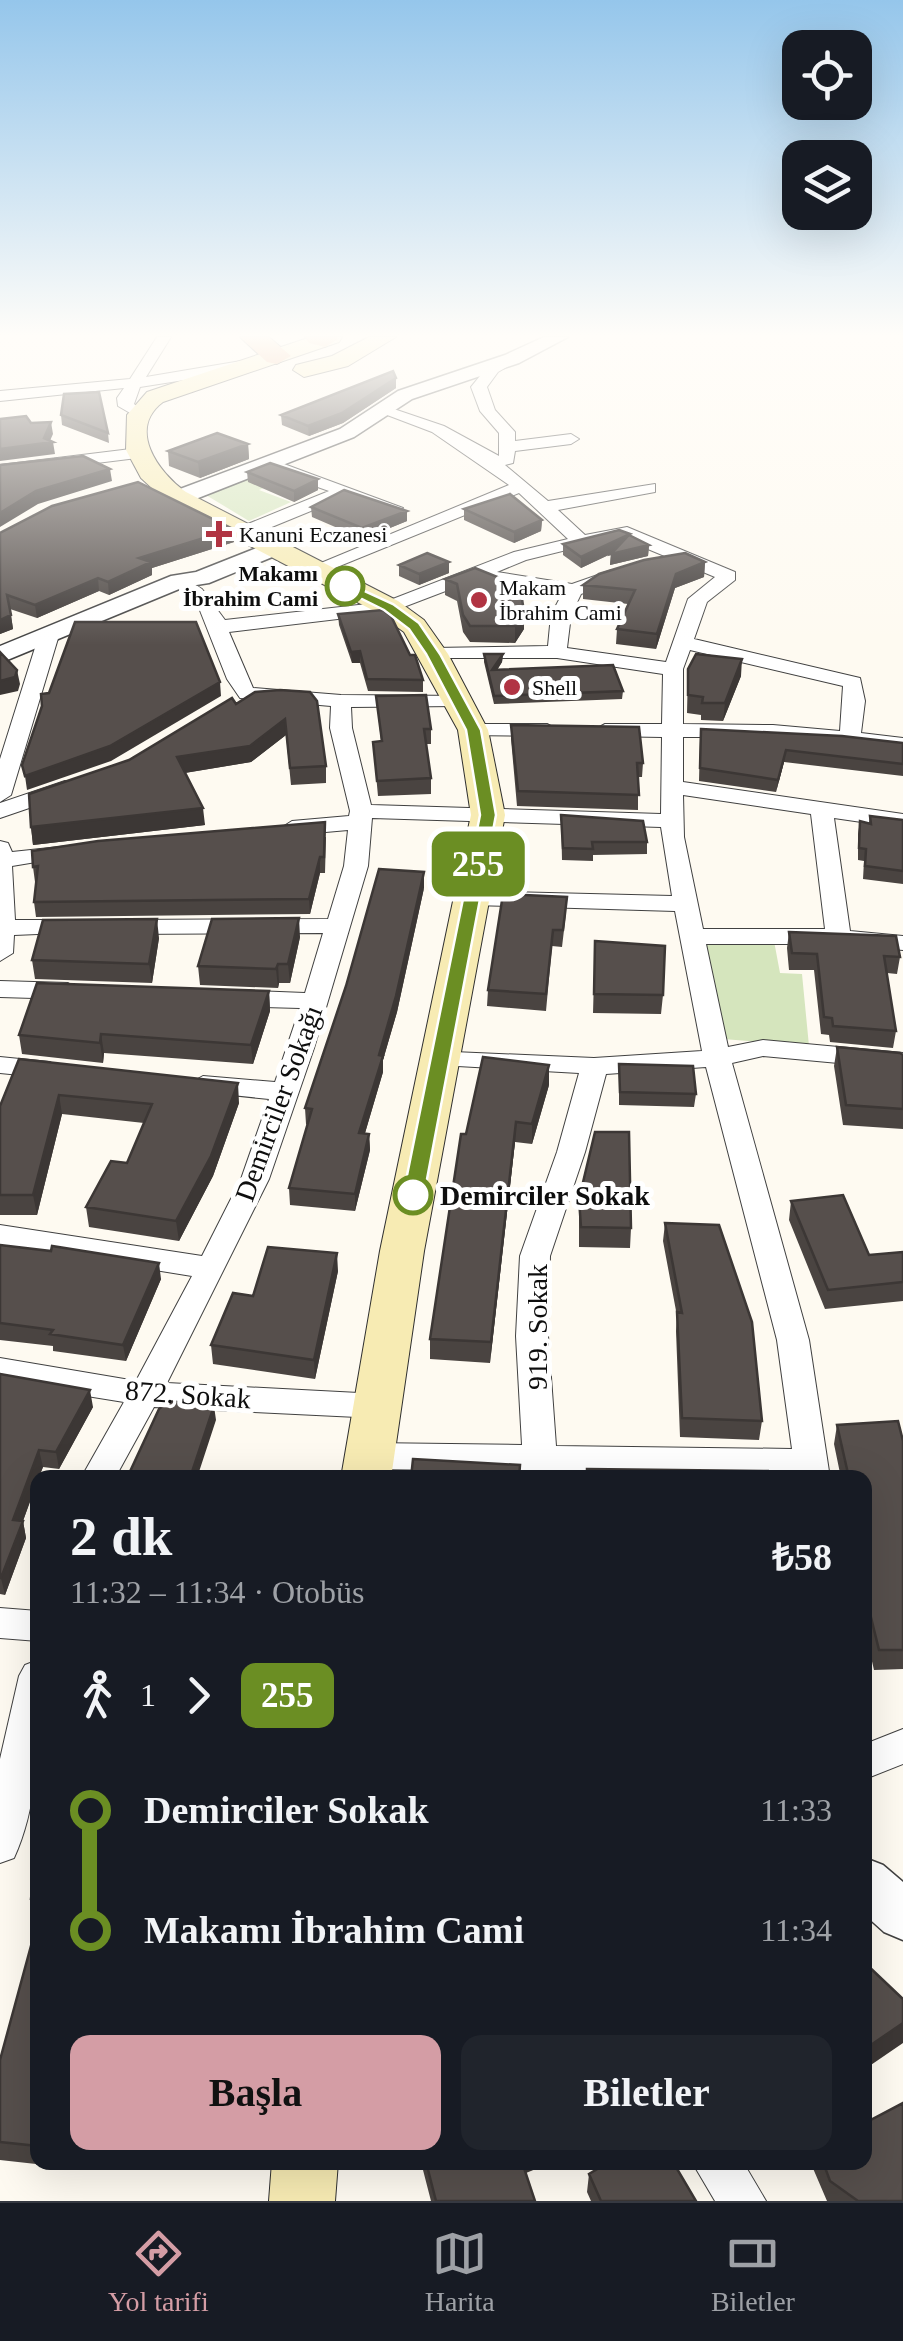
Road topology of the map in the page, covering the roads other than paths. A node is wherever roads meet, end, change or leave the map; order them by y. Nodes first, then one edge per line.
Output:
1 (115, 440) edge
2 (138, 440) edge
3 (327, 440) edge
4 (468, 440) edge
5 (505, 440) edge
6 (568, 440) edge
7 (502, 454) junction
8 (265, 462) junction
9 (0, 470) edge
10 (522, 486) junction
11 (649, 488) dead end
12 (346, 490) junction
13 (180, 497) junction
14 (545, 507) junction
15 (434, 522) junction
16 (579, 539) junction
17 (259, 540) junction
18 (686, 558) junction
19 (313, 570) junction
20 (476, 574) junction
21 (179, 581) junction
22 (574, 590) junction
23 (388, 607) junction
24 (219, 627) junction
25 (50, 634) junction
26 (683, 642) junction
27 (556, 652) junction
28 (433, 654) junction
29 (0, 655) edge
30 (674, 669) junction
31 (341, 701) junction
32 (466, 715) junction
33 (670, 730) junction
34 (850, 739) junction
35 (903, 744) edge
36 (86, 781) edge
37 (671, 787) junction
38 (0, 795) edge
39 (822, 810) junction
40 (0, 811) edge
41 (488, 815) junction
42 (361, 816) junction
43 (672, 820) junction
44 (903, 822) edge
45 (270, 830) edge
46 (99, 845) edge
47 (1, 855) edge
48 (472, 898) junction
49 (686, 904) junction
50 (338, 926) junction
51 (692, 936) junction
52 (838, 937) junction
53 (2, 940) edge
54 (903, 943) edge
55 (0, 989) edge
56 (98, 992) edge
57 (197, 996) edge
58 (316, 1001) junction
59 (440, 1057) junction
60 (717, 1058) junction
61 (903, 1061) edge
62 (0, 1065) edge
63 (594, 1066) junction
64 (76, 1072) edge
65 (172, 1081) edge
66 (286, 1092) junction
67 (0, 1235) edge
68 (211, 1268) junction
69 (0, 1370) edge
70 (145, 1394) junction
71 (378, 1406) junction
72 (368, 1467) edge
73 (541, 1469) edge
74 (102, 1470) edge
75 (812, 1470) edge
76 (0, 1623) edge
77 (30, 1625) edge
78 (30, 1711) edge
79 (903, 1746) edge
80 (872, 1759) edge
81 (1, 1838) edge
82 (872, 1888) edge
83 (903, 1914) edge
84 (304, 2170) edge
85 (720, 2170) edge
86 (302, 2201) edge
87 (743, 2201) edge

1 - 9 street
2 - 13 main road
3 - 8 street
4 - 7 street
5 - 7 street
6 - 7 street
7 - 10 street
8 - 12 street
8 - 13 street
10 - 14 street
10 - 15 street
11 - 14 street
12 - 15 street
12 - 17 street
13 - 17 main road
14 - 16 street
15 - 19 street
16 - 18 street
16 - 20 street
17 - 19 main road
17 - 21 street
18 - 22 street
18 - 26 street
19 - 23 main road
20 - 22 street
20 - 23 street
21 - 24 street
21 - 25 street
22 - 27 street
23 - 24 street
23 - 28 main road
24 - 31 street
25 - 29 street
25 - 38 street
26 - 30 street
26 - 34 street
27 - 28 street
27 - 30 street
28 - 32 main road
30 - 33 street
31 - 32 street
31 - 42 street, Demirciler Sokağı
32 - 33 street
32 - 41 main road
33 - 34 street
33 - 37 street
34 - 35 street
36 - 40 street
37 - 39 street
37 - 43 street
39 - 44 street
39 - 52 street
41 - 42 street
41 - 43 street
41 - 48 main road
42 - 45 street
42 - 50 street, Demirciler Sokağı
43 - 49 street
46 - 47 street
47 - 53 street
48 - 49 street
48 - 59 main road
49 - 51 street
50 - 53 street
50 - 58 street, Demirciler Sokağı
51 - 52 street
51 - 60 street
52 - 54 street
55 - 56 street
57 - 58 street
58 - 66 street, Demirciler Sokağı
59 - 63 street
59 - 71 main road
60 - 61 street
60 - 63 street
60 - 75 street
62 - 64 street
63 - 73 street, 919. Sokak
65 - 66 street
66 - 68 street, Demirciler Sokağı
67 - 68 street
68 - 70 street, Demirciler Sokağı
69 - 70 street, 872. Sokak
70 - 71 street, 872. Sokak
70 - 74 street, Demirciler Sokağı
71 - 72 main road
72 - 73 street
73 - 75 street
76 - 77 street
78 - 81 street
79 - 80 street
82 - 83 street
84 - 86 main road
85 - 87 street

